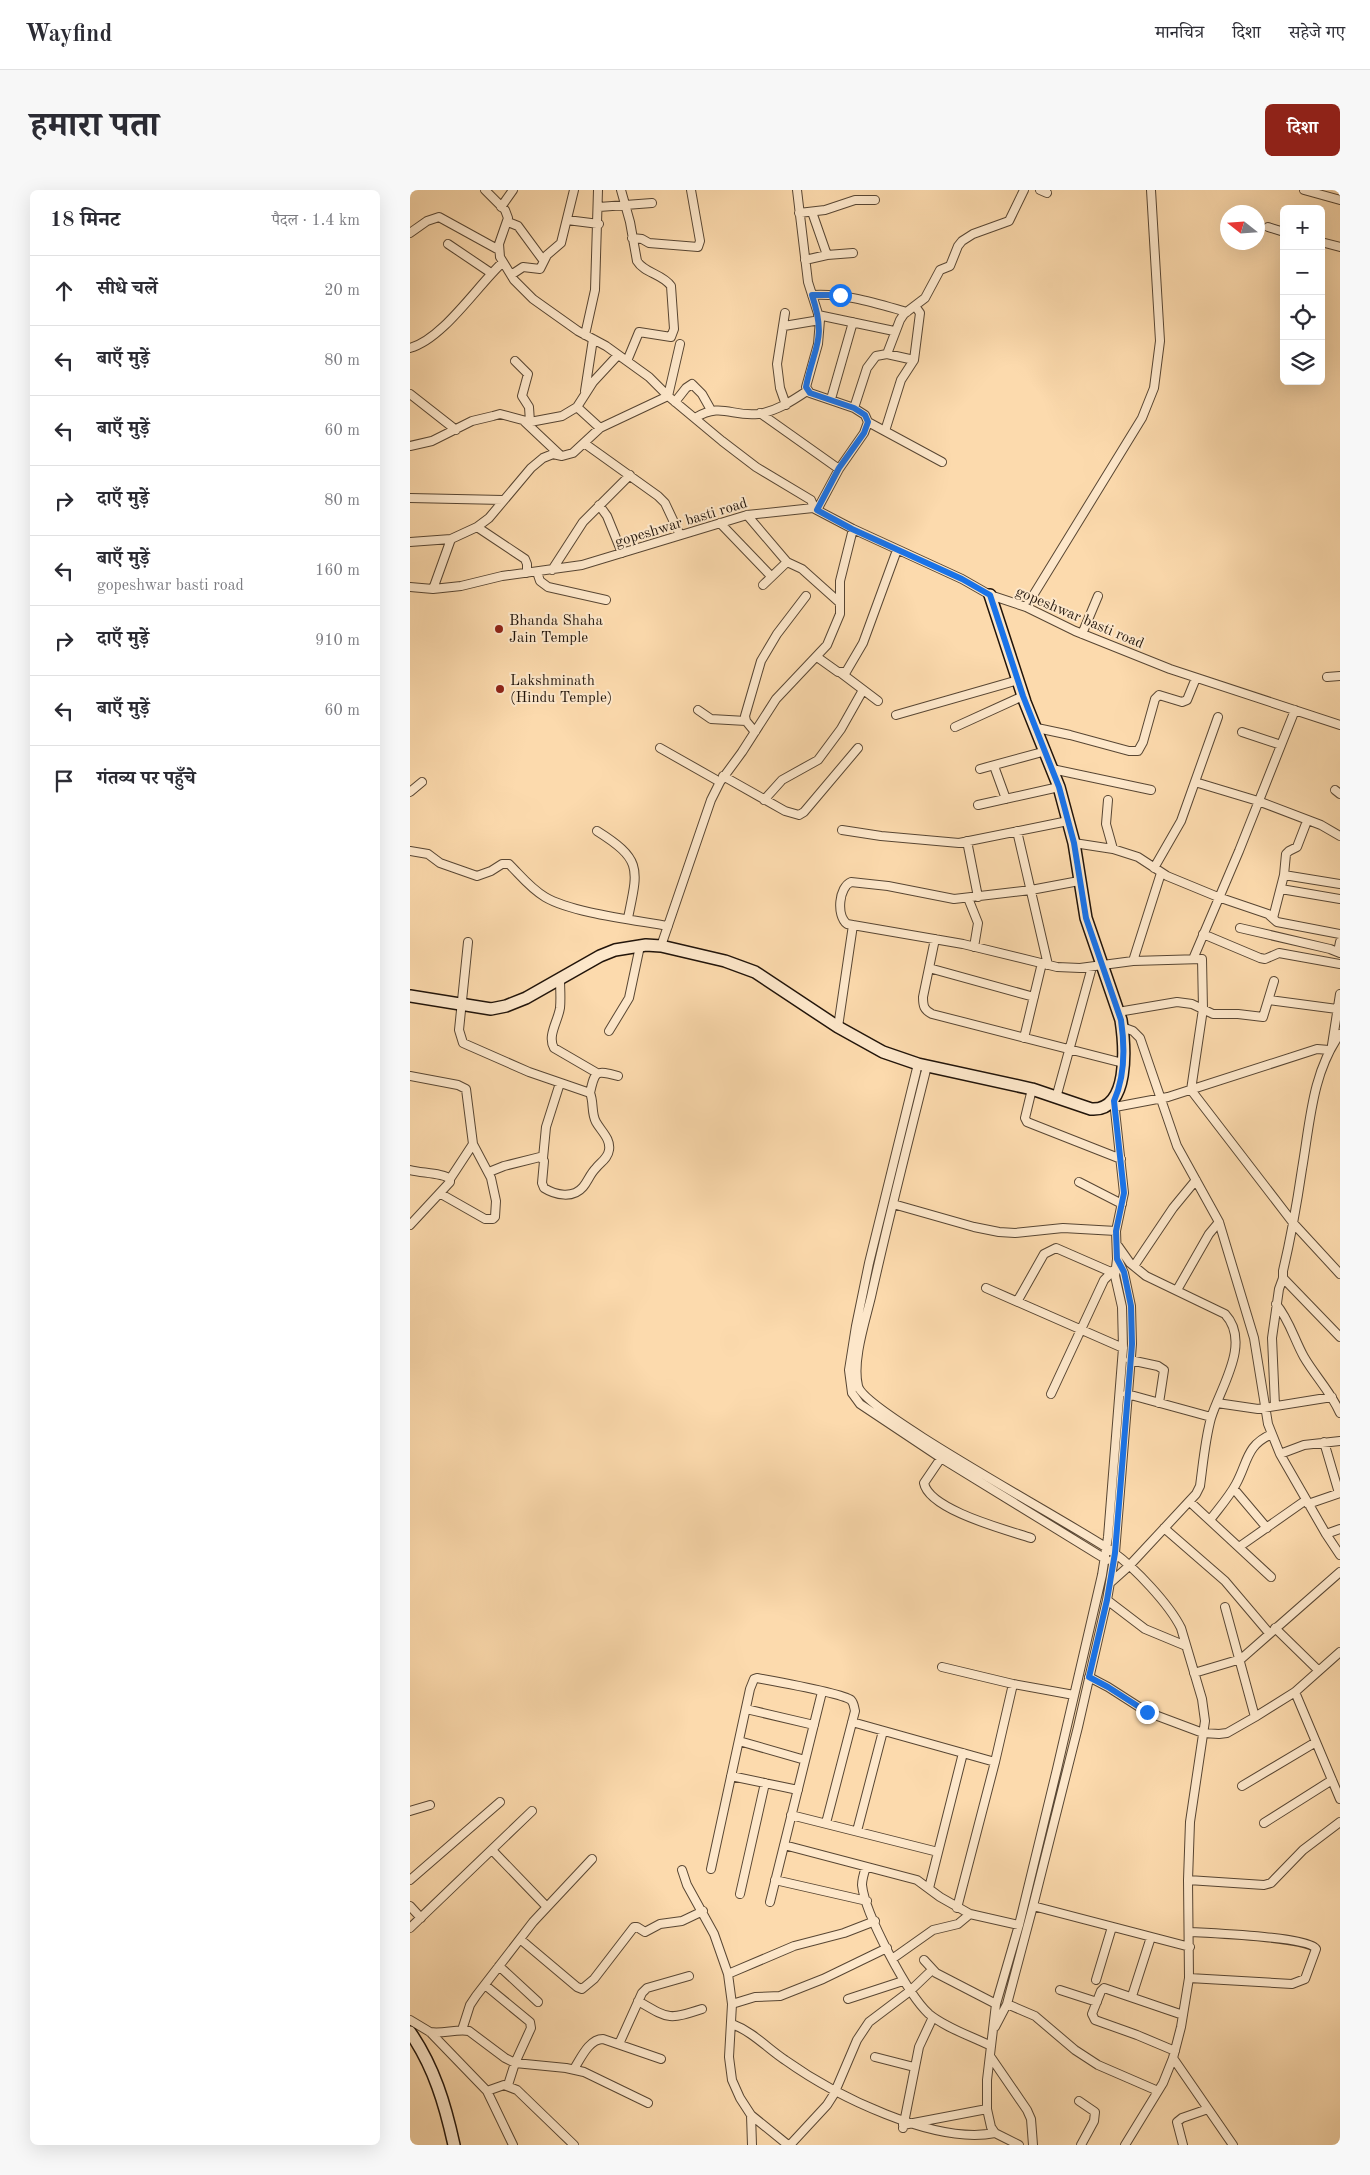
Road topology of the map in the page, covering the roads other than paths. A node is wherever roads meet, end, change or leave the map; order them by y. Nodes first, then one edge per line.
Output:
1 (513, 190) edge
2 (574, 190) edge
3 (598, 190) edge
4 (620, 190) edge
5 (691, 190) edge
6 (797, 190) edge
7 (1024, 190) edge
8 (1151, 190) edge
9 (1304, 190) edge
10 (486, 191) edge
11 (875, 200) dead end
12 (1340, 200) edge
13 (652, 203) dead end
14 (626, 206) junction
15 (501, 207) junction
16 (599, 207) junction
17 (812, 212) junction
18 (799, 213) junction
19 (567, 220) junction
20 (508, 222) junction
21 (599, 224) junction
22 (1268, 227) dead end
23 (1280, 231) edge
24 (410, 233) edge
25 (632, 238) junction
26 (1325, 243) edge
27 (448, 244) dead end
28 (1340, 247) edge
29 (499, 250) junction
30 (854, 253) dead end
31 (827, 255) junction
32 (543, 260) junction
33 (805, 260) junction
34 (503, 262) junction
35 (492, 272) junction
36 (511, 275) junction
37 (812, 295) junction
38 (915, 306) junction
39 (907, 312) junction
40 (785, 313) dead end
41 (819, 318) junction
42 (853, 322) junction
43 (784, 326) junction
44 (894, 331) junction
45 (585, 335) junction
46 (593, 339) junction
47 (680, 344) dead end
48 (410, 348) edge
49 (887, 354) junction
50 (618, 355) junction
51 (914, 360) junction
52 (515, 362) dead end
53 (627, 362) junction
54 (807, 391) junction
55 (410, 394) edge
56 (584, 396) junction
57 (668, 396) junction
58 (831, 399) junction
59 (675, 402) junction
60 (786, 405) junction
61 (576, 408) junction
62 (854, 408) junction
63 (711, 410) junction
64 (760, 413) junction
65 (695, 418) junction
66 (528, 422) junction
67 (868, 422) junction
68 (600, 428) junction
69 (456, 430) junction
70 (885, 431) junction
71 (584, 443) junction
72 (410, 446) edge
73 (562, 456) junction
74 (942, 462) dead end
75 (839, 468) junction
76 (630, 475) junction
77 (410, 498) edge
78 (504, 500) junction
79 (599, 505) junction
80 (815, 509) junction
81 (747, 515) junction
82 (720, 523) junction
83 (477, 527) junction
84 (852, 529) junction
85 (680, 535) junction
86 (451, 539) junction
87 (410, 542) edge
88 (897, 550) junction
89 (622, 553) junction
90 (787, 562) junction
91 (552, 570) junction
92 (537, 572) junction
93 (527, 573) junction
94 (769, 574) dead end
95 (763, 585) dead end
96 (410, 589) edge
97 (433, 589) junction
98 (990, 595) junction
99 (806, 596) dead end
100 (1098, 596) dead end
101 (606, 600) dead end
102 (840, 602) junction
103 (1026, 607) junction
104 (1082, 634) junction
105 (817, 657) junction
106 (841, 673) junction
107 (1340, 676) edge
108 (1327, 677) dead end
109 (1196, 678) junction
110 (1018, 680) junction
111 (863, 690) junction
112 (1023, 696) junction
113 (878, 701) dead end
114 (698, 710) dead end
115 (1294, 710) junction
116 (896, 715) dead end
117 (1218, 717) dead end
118 (746, 722) junction
119 (1339, 726) edge
120 (955, 727) dead end
121 (1037, 728) junction
122 (755, 732) junction
123 (1242, 732) dead end
124 (1281, 745) junction
125 (660, 748) dead end
126 (858, 748) dead end
127 (1046, 751) junction
128 (994, 766) junction
129 (980, 769) dead end
130 (1052, 769) junction
131 (721, 779) junction
132 (422, 782) dead end
133 (1195, 782) junction
134 (1059, 787) junction
135 (1150, 790) dead end
136 (410, 792) edge
137 (1006, 799) junction
138 (764, 800) junction
139 (1108, 800) dead end
140 (1258, 802) junction
141 (978, 805) dead end
142 (1068, 821) junction
143 (1307, 821) junction
144 (598, 830) dead end
145 (842, 830) dead end
146 (1017, 831) junction
147 (1340, 836) edge
148 (967, 841) junction
149 (1074, 843) junction
150 (1113, 849) junction
151 (410, 851) edge
152 (1154, 868) junction
153 (1162, 873) junction
154 (1284, 875) junction
155 (1079, 881) junction
156 (1340, 884) edge
157 (1281, 889) junction
158 (1031, 890) junction
159 (978, 897) junction
160 (1218, 897) junction
161 (968, 898) junction
162 (1340, 899) edge
163 (628, 918) junction
164 (1273, 918) junction
165 (853, 925) junction
166 (668, 926) junction
167 (1240, 928) dead end
168 (1203, 934) junction
169 (1340, 934) edge
170 (935, 939) junction
171 (468, 942) dead end
172 (1340, 942) edge
173 (640, 946) junction
174 (661, 946) junction
175 (974, 947) junction
176 (1339, 952) edge
177 (1193, 959) junction
178 (1133, 961) junction
179 (1045, 964) junction
180 (1340, 964) edge
181 (1096, 966) junction
182 (929, 968) junction
183 (560, 979) junction
184 (1274, 981) dead end
185 (1340, 994) edge
186 (410, 996) edge
187 (1034, 997) junction
188 (1269, 1000) junction
189 (462, 1006) junction
190 (1337, 1008) junction
191 (1204, 1009) junction
192 (1118, 1012) junction
193 (1122, 1026) junction
194 (838, 1027) junction
195 (608, 1032) dead end
196 (1340, 1034) edge
197 (1024, 1038) junction
198 (1331, 1047) junction
199 (1069, 1048) junction
200 (1123, 1063) junction
201 (923, 1065) junction
202 (597, 1073) junction
203 (410, 1076) edge
204 (618, 1076) dead end
205 (560, 1083) junction
206 (1032, 1089) junction
207 (1191, 1090) junction
208 (590, 1092) junction
209 (1056, 1098) junction
210 (1160, 1099) junction
211 (1114, 1104) junction
212 (473, 1144) junction
213 (543, 1158) junction
214 (1121, 1159) junction
215 (410, 1170) edge
216 (489, 1172) junction
217 (450, 1179) junction
218 (1196, 1180) junction
219 (1079, 1182) dead end
220 (441, 1194) junction
221 (892, 1204) junction
222 (1122, 1204) junction
223 (1219, 1222) junction
224 (1294, 1224) junction
225 (410, 1225) edge
226 (1116, 1231) junction
227 (1117, 1245) junction
228 (1117, 1259) junction
229 (1134, 1266) junction
230 (1114, 1270) junction
231 (1340, 1274) edge
232 (1283, 1278) junction
233 (986, 1288) dead end
234 (1177, 1290) junction
235 (1018, 1300) junction
236 (1276, 1304) junction
237 (1082, 1329) junction
238 (1340, 1337) edge
239 (1123, 1348) junction
240 (1130, 1360) junction
241 (1051, 1394) dead end
242 (1127, 1394) junction
243 (1332, 1397) junction
244 (1159, 1403) junction
245 (1217, 1403) junction
246 (1275, 1406) junction
247 (1264, 1408) junction
248 (1339, 1408) edge
249 (1211, 1417) junction
250 (1272, 1434) junction
251 (1340, 1441) edge
252 (1324, 1442) junction
253 (1280, 1454) junction
254 (941, 1458) junction
255 (1234, 1489) junction
256 (1340, 1493) edge
257 (1190, 1502) junction
258 (1307, 1502) junction
259 (1210, 1520) junction
260 (1164, 1528) junction
261 (1267, 1528) junction
262 (1340, 1528) edge
263 (1326, 1534) junction
264 (1031, 1538) dead end
265 (1239, 1547) junction
266 (1107, 1548) junction
267 (1115, 1553) junction
268 (1340, 1555) edge
269 (1105, 1559) junction
270 (1113, 1564) junction
271 (1129, 1566) junction
272 (1340, 1572) edge
273 (1271, 1577) dead end
274 (1110, 1584) junction
275 (1107, 1600) junction
276 (1225, 1607) dead end
277 (1272, 1630) junction
278 (1186, 1646) junction
279 (1340, 1652) edge
280 (1241, 1659) junction
281 (942, 1667) dead end
282 (1318, 1670) junction
283 (1194, 1674) junction
284 (1089, 1677) junction
285 (1013, 1684) junction
286 (822, 1692) junction
287 (1295, 1692) junction
288 (1074, 1696) junction
289 (746, 1709) junction
290 (1255, 1717) junction
291 (852, 1722) junction
292 (814, 1725) junction
293 (883, 1731) junction
294 (1203, 1733) junction
295 (739, 1741) junction
296 (1316, 1742) junction
297 (963, 1754) junction
298 (805, 1760) junction
299 (995, 1762) junction
300 (731, 1776) junction
301 (1332, 1780) junction
302 (765, 1783) junction
303 (1242, 1786) dead end
304 (798, 1790) junction
305 (1340, 1799) edge
306 (500, 1802) dead end
307 (430, 1805) dead end
308 (410, 1811) edge
309 (532, 1811) dead end
310 (791, 1815) junction
311 (1340, 1822) edge
312 (826, 1823) junction
313 (1264, 1823) dead end
314 (857, 1831) junction
315 (784, 1846) junction
316 (492, 1850) junction
317 (938, 1852) junction
318 (592, 1859) dead end
319 (866, 1867) junction
320 (711, 1869) dead end
321 (682, 1870) dead end
322 (410, 1880) edge
323 (775, 1880) junction
324 (1188, 1880) junction
325 (929, 1888) junction
326 (740, 1894) dead end
327 (867, 1901) junction
328 (770, 1902) dead end
329 (410, 1906) edge
330 (1033, 1906) junction
331 (547, 1907) junction
332 (957, 1908) junction
333 (703, 1911) junction
334 (970, 1914) junction
335 (421, 1918) junction
336 (875, 1921) junction
337 (1019, 1926) junction
338 (1112, 1927) junction
339 (410, 1928) edge
340 (1190, 1932) junction
341 (1151, 1937) junction
342 (520, 1939) junction
343 (1190, 1947) junction
344 (887, 1948) junction
345 (892, 1959) junction
346 (924, 1960) dead end
347 (500, 1966) junction
348 (932, 1970) junction
349 (728, 1974) junction
350 (689, 1976) dead end
351 (1189, 1978) junction
352 (1096, 1980) dead end
353 (903, 1981) junction
354 (485, 1985) junction
355 (1060, 1990) dead end
356 (910, 1991) junction
357 (1132, 1996) junction
358 (848, 1999) dead end
359 (638, 2001) junction
360 (538, 2002) dead end
361 (1097, 2002) junction
362 (732, 2004) junction
363 (996, 2004) junction
364 (1006, 2004) junction
365 (702, 2009) dead end
366 (1183, 2015) junction
367 (933, 2017) junction
368 (410, 2020) edge
369 (732, 2024) junction
370 (462, 2030) junction
371 (410, 2032) edge
372 (430, 2032) junction
373 (992, 2034) junction
374 (618, 2044) junction
375 (991, 2046) junction
376 (1174, 2054) junction
377 (990, 2056) junction
378 (874, 2057) dead end
379 (661, 2059) dead end
380 (514, 2063) junction
381 (914, 2067) junction
382 (574, 2069) junction
383 (508, 2085) junction
384 (487, 2091) junction
385 (1158, 2091) junction
386 (834, 2094) junction
387 (1079, 2101) dead end
388 (648, 2103) dead end
389 (1208, 2109) junction
390 (987, 2110) junction
391 (751, 2114) junction
392 (903, 2127) junction
393 (996, 2133) junction
394 (921, 2135) dead end
395 (930, 2138) dead end
396 (454, 2145) edge
397 (513, 2145) edge
398 (574, 2145) edge
399 (752, 2145) edge
400 (789, 2145) edge
401 (1019, 2145) edge
402 (1033, 2145) edge
403 (1081, 2145) edge
404 (1125, 2145) edge
405 (1183, 2145) edge
406 (1233, 2145) edge

1 - 15 street
2 - 19 street
3 - 16 street
4 - 14 street
5 - 25 street
6 - 18 street
7 - 38 street
8 - 103 street
9 - 12 street
10 - 15 street
11 - 17 street
13 - 14 street
14 - 16 street
14 - 25 street
15 - 20 street
16 - 21 street
17 - 18 street
17 - 31 street
18 - 33 street
19 - 21 street
19 - 32 street
20 - 29 street
20 - 32 street
21 - 45 street
22 - 23 street
24 - 29 street
25 - 53 street
26 - 28 street
27 - 35 street
29 - 34 street
30 - 31 street
31 - 33 street
32 - 36 street
33 - 37 street
34 - 35 street
34 - 36 street
35 - 48 street
36 - 45 street
37 - 39 street
37 - 41 street
38 - 39 street
38 - 51 street
39 - 44 street
40 - 43 street
41 - 42 street
41 - 43 street
41 - 54 street
42 - 44 street
42 - 58 street
43 - 60 street
44 - 49 street
45 - 46 street
46 - 50 street
46 - 56 street
47 - 57 street
49 - 51 street
49 - 62 street
50 - 53 street
50 - 56 street
51 - 70 street
52 - 66 street
53 - 57 street
54 - 58 street
54 - 60 street
55 - 69 street
56 - 61 street
57 - 59 street
57 - 68 street
58 - 62 street
59 - 63 street
59 - 65 street
60 - 64 street
61 - 66 street
61 - 68 street
62 - 67 street
63 - 64 street
63 - 65 street
64 - 75 street
65 - 80 street
66 - 69 street
66 - 73 street
67 - 70 street
67 - 75 street
68 - 71 street
69 - 72 street
70 - 74 street
71 - 73 street
71 - 76 street
73 - 78 street
75 - 80 street
76 - 79 street
76 - 85 street
77 - 78 street
78 - 83 street
79 - 89 street
79 - 91 street
80 - 81 street, gopeshwar basti road
80 - 84 street, gopeshwar basti road
81 - 82 street, gopeshwar basti road
81 - 90 street
82 - 85 street, gopeshwar basti road
82 - 94 street
83 - 86 street
83 - 93 street
84 - 88 street, gopeshwar basti road
84 - 102 street
85 - 89 street, gopeshwar basti road
86 - 87 street
86 - 97 street
88 - 98 street, gopeshwar basti road
88 - 106 street
89 - 91 street, gopeshwar basti road
90 - 95 street
90 - 102 street
91 - 92 street, gopeshwar basti road
92 - 93 street, gopeshwar basti road
92 - 101 street
93 - 97 street, gopeshwar basti road
96 - 97 street, gopeshwar basti road
98 - 103 street, gopeshwar basti road
98 - 110 street
99 - 118 street
100 - 104 street
102 - 105 street
103 - 104 street, gopeshwar basti road
104 - 109 street, gopeshwar basti road
105 - 106 street
105 - 122 street
106 - 111 street
107 - 108 street
109 - 115 street, gopeshwar basti road
109 - 121 street
110 - 112 street
110 - 116 street
111 - 113 street
111 - 138 street
112 - 120 street
112 - 121 street
114 - 118 street
115 - 119 street, gopeshwar basti road
115 - 124 street
117 - 133 street
118 - 122 street
121 - 127 street
122 - 131 street
123 - 124 street
124 - 140 street
125 - 131 street
126 - 138 street
127 - 128 street
127 - 130 street
128 - 129 street
128 - 137 street
130 - 134 street
130 - 135 street
131 - 138 street
131 - 166 street
132 - 136 street
133 - 140 street
133 - 152 street
134 - 137 street
134 - 142 street
137 - 141 street
139 - 150 street
140 - 143 street
140 - 160 street
142 - 146 street
142 - 149 street
143 - 147 street
143 - 154 street
144 - 163 street
145 - 148 street
146 - 148 street
146 - 158 street
148 - 159 street
149 - 150 street
149 - 155 street
150 - 152 street
151 - 163 street
152 - 153 street
153 - 160 street
153 - 178 street
154 - 156 street
154 - 157 street
155 - 158 street
155 - 181 street
157 - 162 street
157 - 164 street
158 - 159 street
158 - 179 street
159 - 161 street
160 - 164 street
160 - 168 street
161 - 165 street
161 - 175 street
163 - 166 street
164 - 169 street
165 - 170 street
165 - 194 street
166 - 174 street
167 - 176 street
168 - 177 street
168 - 180 street
170 - 175 street
170 - 182 street
171 - 189 street
172 - 176 street
173 - 174 street
173 - 183 street
173 - 195 street
174 - 194 street
175 - 179 street
177 - 178 street
177 - 191 street
178 - 181 street
179 - 181 street
179 - 187 street
181 - 192 street
181 - 199 street
182 - 187 street
182 - 197 street
183 - 189 street
183 - 202 street
184 - 188 street
185 - 190 street
186 - 189 street
187 - 197 street
188 - 190 street
188 - 191 street
189 - 205 street
190 - 198 street
191 - 192 street
191 - 207 street
192 - 193 street
193 - 200 street
193 - 210 street
194 - 201 street
196 - 198 street
197 - 199 street
198 - 207 street
198 - 224 street
199 - 200 street
199 - 209 street
200 - 211 street
201 - 206 street
201 - 221 street
201 - 254 street
202 - 204 street
202 - 208 street
203 - 212 street
205 - 208 street
205 - 213 street
206 - 209 street
206 - 214 street
207 - 210 street
207 - 224 street
208 - 213 street
209 - 211 street
210 - 211 street
210 - 218 street
211 - 214 street
212 - 216 street
212 - 217 street
213 - 216 street
214 - 222 street
215 - 217 street
216 - 220 street
217 - 220 street
218 - 223 street
218 - 229 street
219 - 222 street
220 - 225 street
221 - 226 street
221 - 266 street
222 - 226 street
223 - 234 street
223 - 247 street
224 - 231 street
224 - 232 street
226 - 227 street
227 - 228 street
227 - 229 street
228 - 230 street
228 - 240 street
229 - 234 street
230 - 235 street
230 - 237 street
230 - 239 street
232 - 236 street
232 - 238 street
233 - 235 street
234 - 245 street
235 - 237 street
236 - 243 street
236 - 246 street
237 - 239 street
237 - 241 street
239 - 266 street
240 - 242 street
240 - 244 street
242 - 244 street
242 - 267 street
243 - 246 street
243 - 248 street
244 - 249 street
245 - 247 street
245 - 249 street
246 - 247 street
247 - 250 street
249 - 257 street
250 - 253 street
250 - 255 street
251 - 252 street
252 - 253 street
252 - 256 street
253 - 258 street
254 - 264 street
254 - 269 street
255 - 259 street
255 - 261 street
256 - 258 street
257 - 259 street
257 - 260 street
258 - 261 street
258 - 263 street
259 - 265 street
260 - 271 street
260 - 277 street
261 - 265 street
262 - 263 street
263 - 268 street
265 - 273 street
266 - 267 street
266 - 269 street
267 - 270 street
267 - 271 street
269 - 270 street
269 - 288 street
270 - 274 street
271 - 274 street
271 - 278 street
272 - 277 street
274 - 275 street
275 - 278 street
275 - 284 street
276 - 280 street
277 - 280 street
277 - 282 street
278 - 283 street
279 - 282 street
280 - 283 street
280 - 290 street
281 - 285 street
282 - 287 street
283 - 294 street
284 - 294 street
284 - 330 street
285 - 288 street
285 - 299 street
286 - 289 street
286 - 291 street
286 - 292 street
287 - 290 street
287 - 296 street
288 - 337 street
289 - 292 street
289 - 295 street
290 - 294 street
291 - 293 street
291 - 312 street
292 - 298 street
293 - 297 street
293 - 314 street
294 - 324 street
295 - 298 street
295 - 300 street
296 - 301 street
296 - 303 street
297 - 299 street
297 - 317 street
298 - 304 street
299 - 332 street
300 - 302 street
300 - 320 street
301 - 305 street
301 - 313 street
302 - 304 street
302 - 326 street
304 - 310 street
306 - 322 street
307 - 308 street
309 - 316 street
310 - 312 street
310 - 315 street
311 - 324 street
312 - 314 street
314 - 317 street
315 - 319 street
315 - 323 street
316 - 331 street
316 - 335 street
317 - 325 street
318 - 331 street
319 - 325 street
319 - 327 street
321 - 333 street
323 - 327 street
323 - 328 street
324 - 340 street
325 - 332 street
327 - 336 street
329 - 335 street
330 - 338 street
330 - 364 street
331 - 342 street
332 - 334 street
333 - 342 street
333 - 349 street
334 - 337 street
334 - 345 street
335 - 339 street
336 - 344 street
336 - 349 street
337 - 363 street
338 - 341 street
338 - 352 street
340 - 343 street
340 - 351 street
341 - 343 street
341 - 357 street
342 - 347 street
343 - 351 street
344 - 345 street
344 - 362 street
345 - 353 street
346 - 348 street
347 - 354 street
347 - 360 street
348 - 356 street
348 - 363 street
349 - 362 street
350 - 359 street
351 - 366 street
353 - 356 street
353 - 358 street
354 - 370 street
354 - 380 street
355 - 361 street
356 - 367 street
356 - 386 street
357 - 361 street
357 - 366 street
359 - 365 street
359 - 374 street
361 - 376 street
362 - 369 street
363 - 373 street
364 - 373 street
364 - 385 street
366 - 376 street
367 - 375 street
367 - 381 street
368 - 372 street
369 - 386 street
369 - 391 street
370 - 372 street
370 - 380 street
371 - 396 street
372 - 384 street
373 - 375 street
374 - 379 street
374 - 382 street
375 - 377 street
376 - 385 street
376 - 389 street
377 - 390 street
377 - 402 street
378 - 381 street
380 - 382 street
380 - 383 street
381 - 392 street
382 - 388 street
383 - 384 street
383 - 398 street
384 - 397 street
385 - 404 street
386 - 392 street
386 - 400 street
387 - 403 street
389 - 405 street
389 - 406 street
390 - 392 street
390 - 393 street
391 - 399 street
391 - 400 street
392 - 394 street
393 - 395 street
393 - 401 street

